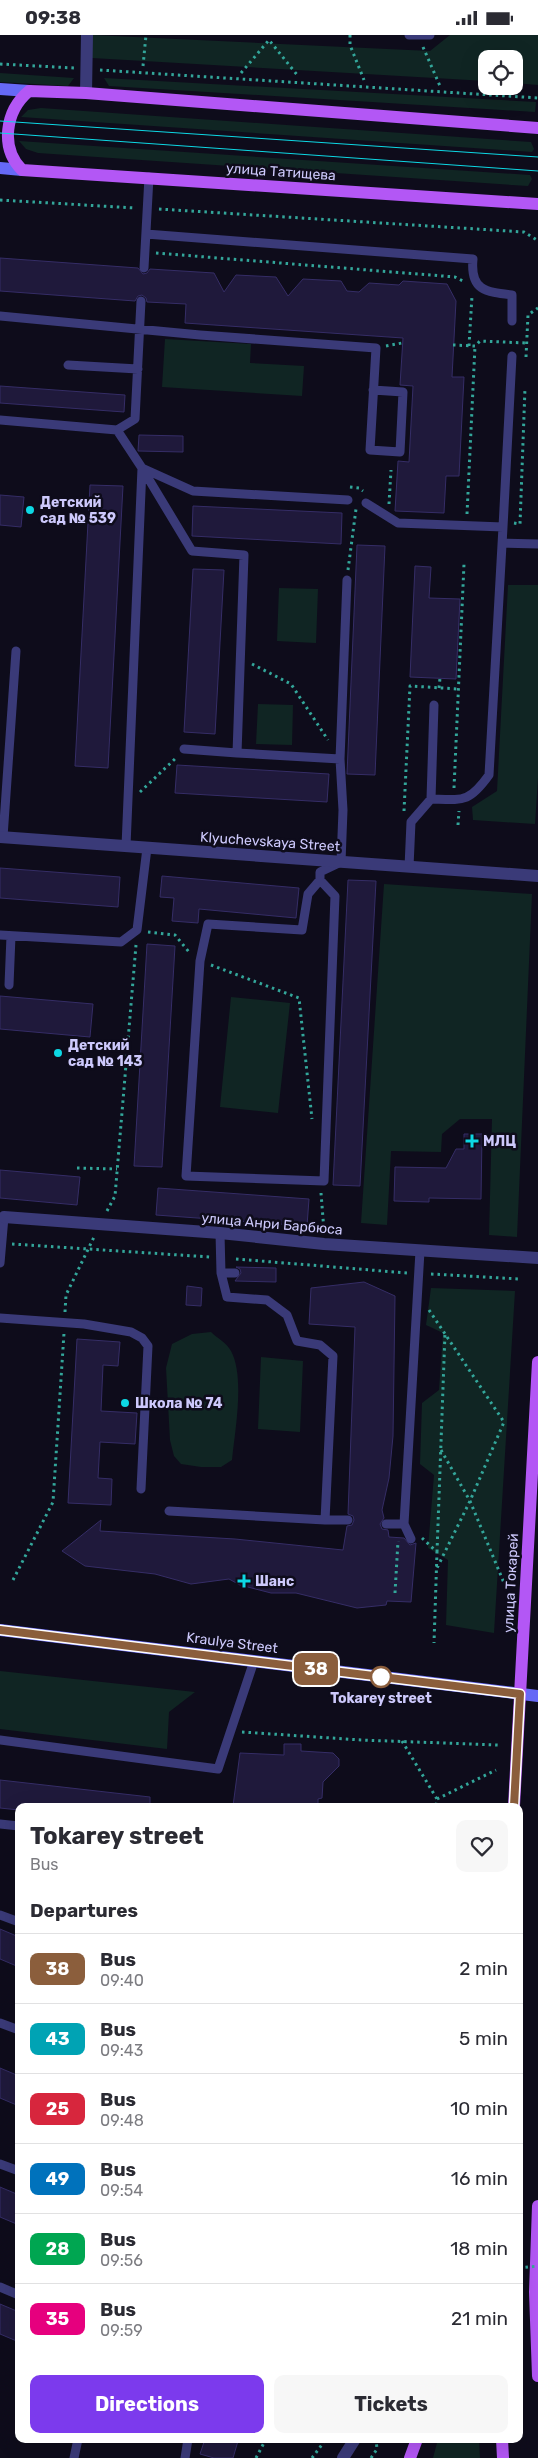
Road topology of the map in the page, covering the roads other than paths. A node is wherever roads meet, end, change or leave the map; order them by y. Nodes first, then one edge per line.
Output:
1 (87, 35) edge
2 (409, 35) edge
3 (430, 35) edge
4 (0, 89) edge
5 (29, 91) junction
6 (86, 93) junction
7 (538, 128) edge
8 (0, 168) edge
9 (22, 170) junction
10 (149, 177) junction
11 (538, 205) edge
12 (146, 234) junction
13 (144, 268) dead end
14 (141, 301) dead end
15 (0, 316) edge
16 (512, 321) dead end
17 (140, 329) junction
18 (512, 356) dead end
19 (68, 365) dead end
20 (138, 369) junction
21 (373, 390) junction
22 (0, 419) edge
23 (117, 430) junction
24 (142, 468) junction
25 (503, 527) junction
26 (502, 543) junction
27 (538, 544) edge
28 (347, 580) road end
29 (16, 651) dead end
30 (434, 705) dead end
31 (184, 749) road end
32 (237, 753) junction
33 (340, 759) junction
34 (431, 799) junction
35 (1, 837) edge
36 (126, 846) junction
37 (146, 848) junction
38 (341, 862) junction
39 (409, 867) junction
40 (538, 876) edge
41 (320, 880) junction
42 (0, 935) edge
43 (11, 935) junction
44 (9, 985) dead end
45 (4, 1217) joint
46 (220, 1233) junction
47 (420, 1251) junction
48 (538, 1258) edge
49 (0, 1263) edge
50 (221, 1273) junction
51 (235, 1273) dead end
52 (0, 1318) edge
53 (538, 1362) edge
54 (142, 1489) dead end
55 (169, 1511) dead end
56 (325, 1520) junction
57 (348, 1520) dead end
58 (386, 1524) dead end
59 (405, 1527) junction
60 (411, 1539) dead end
61 (0, 1630) edge
62 (254, 1661) junction
63 (520, 1694) junction
64 (538, 1696) edge
65 (0, 1740) edge
66 (514, 1803) edge
67 (0, 1824) edge
68 (15, 1826) edge
69 (0, 1915) edge
70 (15, 1921) edge
71 (0, 2023) edge
72 (15, 2029) edge
73 (0, 2164) edge
74 (15, 2170) edge
75 (538, 2206) edge
76 (0, 2287) edge
77 (15, 2293) edge
78 (538, 2376) edge
79 (77, 2443) edge
80 (187, 2443) edge
81 (353, 2443) edge
82 (416, 2443) edge
83 (502, 2443) edge
84 (74, 2458) edge
85 (185, 2458) edge
86 (343, 2458) edge
87 (410, 2458) edge
88 (503, 2458) edge

1 - 6 street
2 - 3 lane
4 - 5 main road
5 - 6 main road
5 - 9 main road
6 - 7 main road
8 - 9 main road, улица Татищева
9 - 10 main road, улица Татищева
10 - 11 main road, улица Татищева
10 - 12 lane
12 - 13 lane
12 - 16 lane
14 - 17 lane
15 - 17 lane
17 - 20 lane
17 - 21 lane
18 - 25 lane
19 - 20 lane
20 - 23 lane
21 - 21 lane
22 - 23 lane
23 - 24 lane
24 - 25 lane
24 - 32 lane
24 - 36 lane
25 - 26 lane
26 - 27 lane
26 - 34 lane
28 - 33 lane
29 - 35 lane
30 - 34 lane
31 - 32 lane
32 - 33 lane
33 - 38 lane
34 - 39 lane
35 - 36 street, Klyuchevskaya Street
36 - 37 street, Klyuchevskaya Street
37 - 38 street, Klyuchevskaya Street
37 - 43 lane
38 - 39 street, Klyuchevskaya Street
38 - 41 lane
39 - 40 street, Klyuchevskaya Street
41 - 41 lane
42 - 43 lane
43 - 44 lane
45 - 46 street, улица Анри Барбюса
45 - 49 lane
46 - 47 street, улица Анри Барбюса
46 - 50 lane
47 - 48 street, улица Анри Барбюса
47 - 59 lane
50 - 51 lane
50 - 56 lane
52 - 54 lane
53 - 63 main road, улица Токарей
55 - 56 lane
56 - 57 lane
58 - 59 lane
59 - 60 lane
61 - 62 main road, Kraulya Street
62 - 63 main road, Kraulya Street
62 - 65 lane
63 - 64 main road, Kraulya Street
63 - 66 main road, улица Токарей
67 - 68 lane
69 - 70 lane
71 - 72 lane
73 - 74 lane
75 - 78 main road
76 - 77 lane
79 - 84 lane
80 - 85 lane
81 - 86 street
82 - 87 main road
83 - 88 main road

